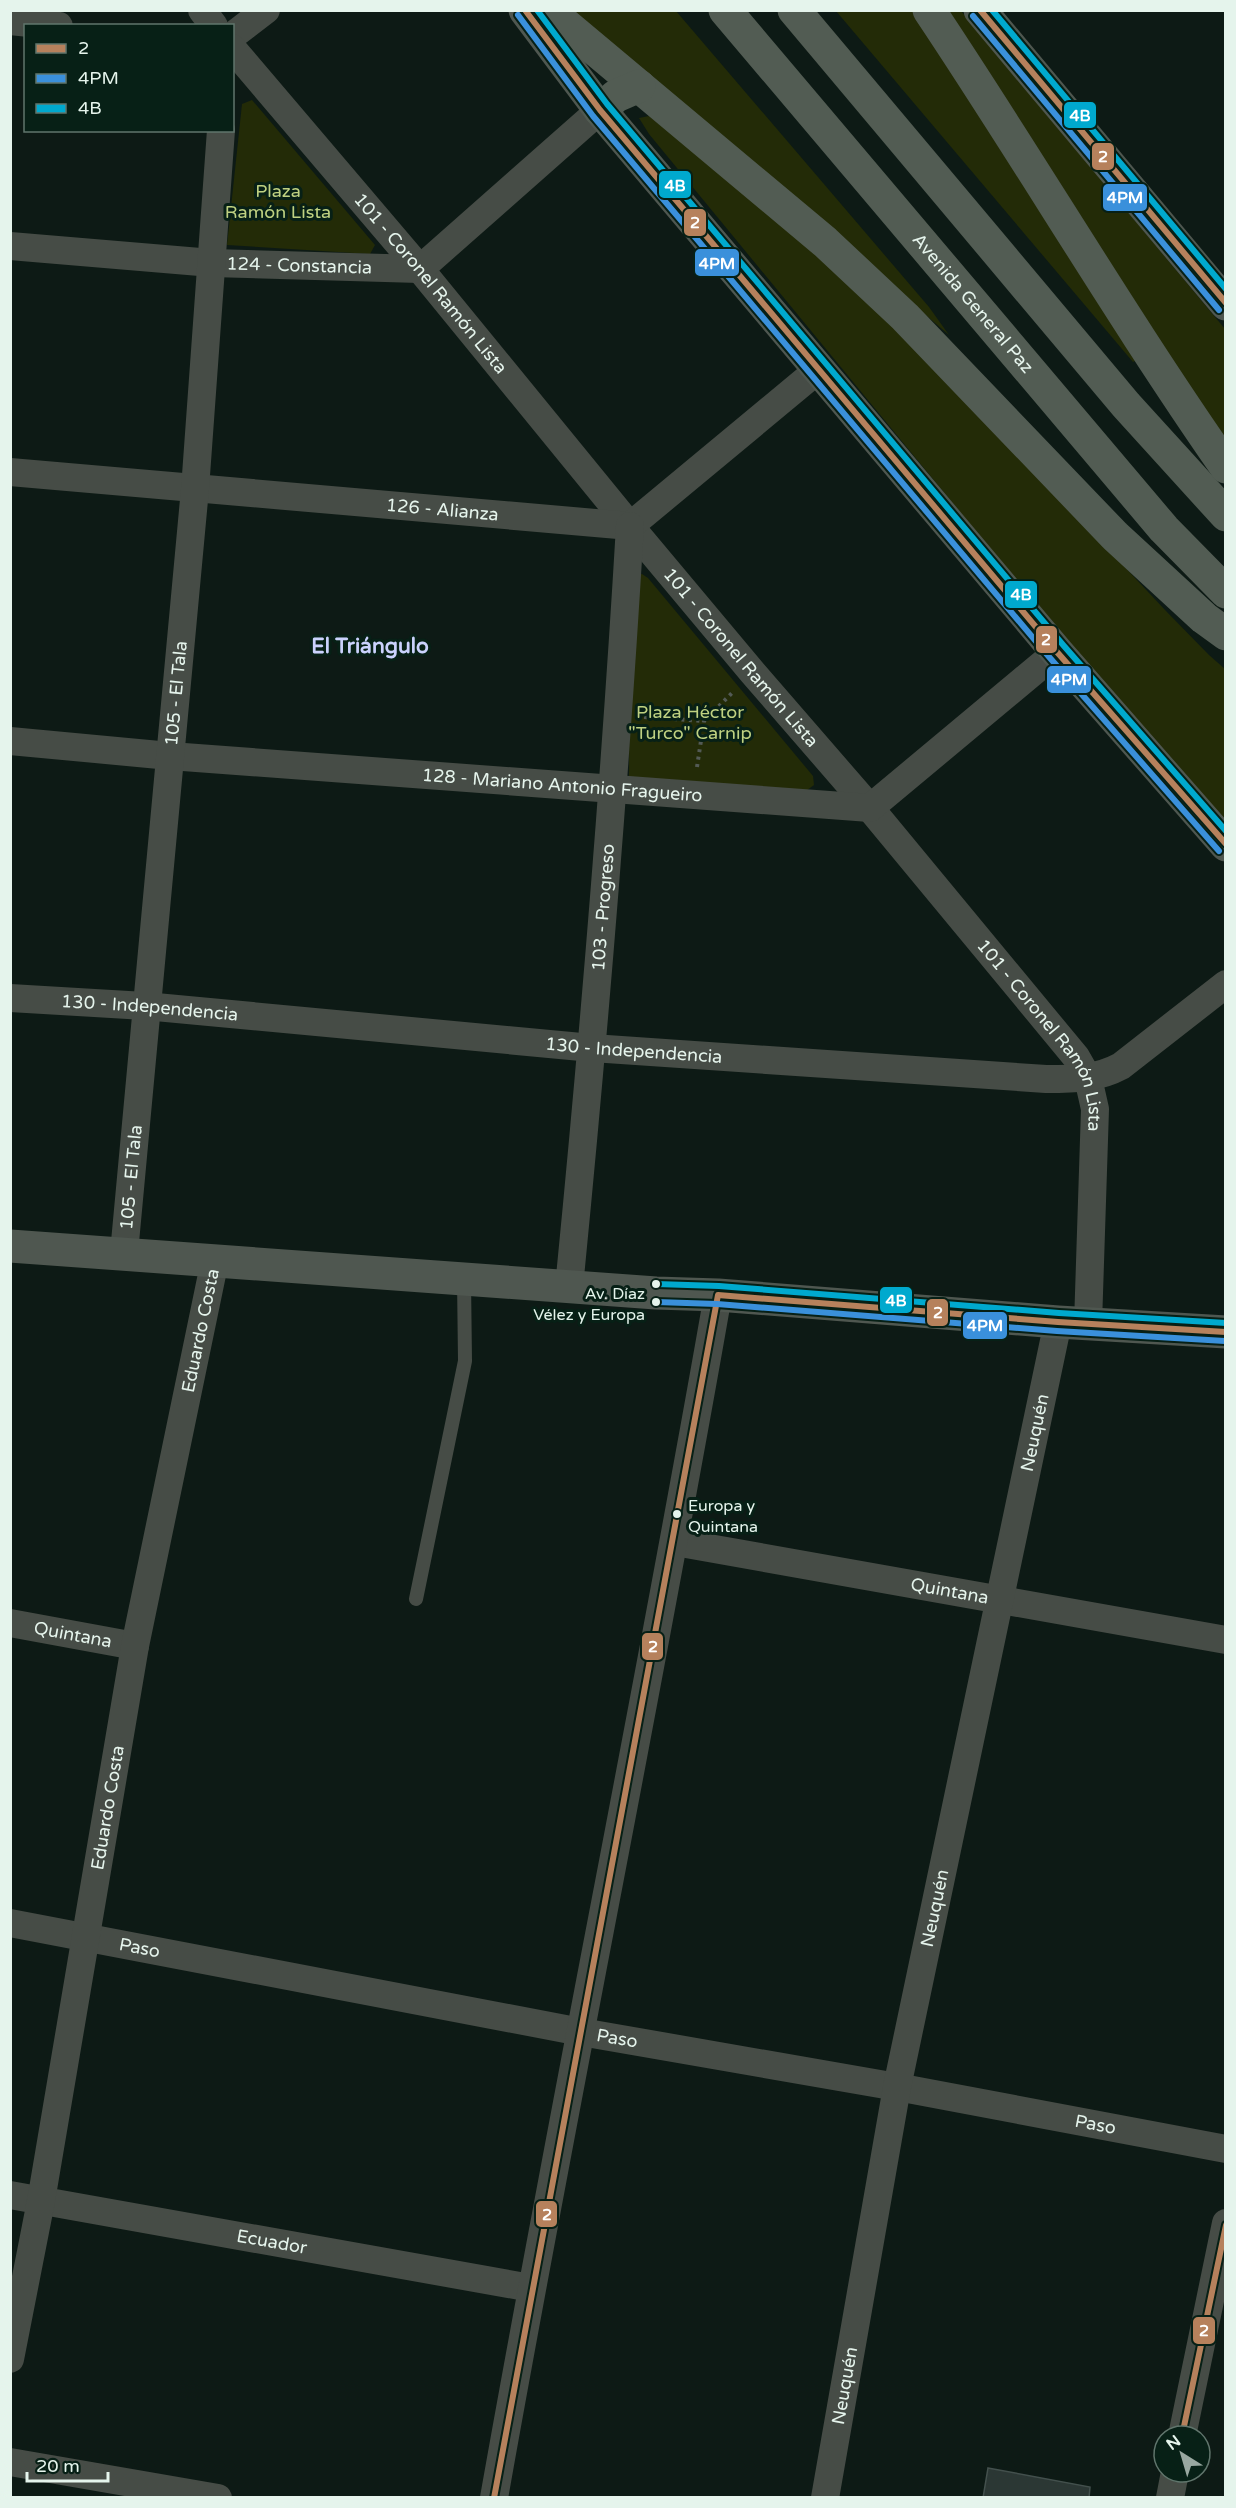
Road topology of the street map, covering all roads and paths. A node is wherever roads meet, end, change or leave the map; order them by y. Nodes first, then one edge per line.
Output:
1 (202, 10) edge
2 (266, 10) edge
3 (525, 10) edge
4 (548, 10) edge
5 (725, 10) edge
6 (794, 10) edge
7 (929, 10) edge
8 (980, 10) edge
9 (10, 21) edge
10 (39, 24) edge
11 (212, 24) edge
12 (234, 34) edge
13 (234, 50) edge
14 (639, 86) junction
15 (600, 110) junction
16 (220, 132) edge
17 (10, 246) edge
18 (212, 263) junction
19 (420, 268) junction
20 (1226, 304) edge
21 (819, 369) junction
22 (1226, 467) edge
23 (10, 472) edge
24 (195, 489) junction
25 (1226, 515) edge
26 (630, 526) junction
27 (1226, 592) edge
28 (1226, 634) edge
29 (1057, 652) junction
30 (753, 673) junction
31 (619, 715) junction
32 (704, 721) junction
33 (10, 741) edge
34 (170, 756) junction
35 (614, 788) junction
36 (693, 795) junction
37 (870, 808) junction
38 (1226, 845) edge
39 (1226, 984) edge
40 (10, 998) edge
41 (145, 1006) junction
42 (592, 1048) junction
43 (1088, 1078) junction
44 (10, 1246) edge
45 (124, 1253) junction
46 (215, 1260) junction
47 (464, 1279) junction
48 (569, 1287) junction
49 (718, 1295) junction
50 (1073, 1323) junction
51 (1226, 1332) edge
52 (675, 1542) junction
53 (416, 1599) dead end
54 (1001, 1599) junction
55 (10, 1623) edge
56 (1226, 1640) edge
57 (135, 1646) junction
58 (10, 1923) edge
59 (85, 1936) junction
60 (581, 2032) junction
61 (897, 2087) junction
62 (1226, 2150) edge
63 (10, 2195) edge
64 (41, 2201) junction
65 (1226, 2223) edge
66 (531, 2288) junction
67 (10, 2359) edge
68 (1184, 2424) edge
69 (10, 2462) edge
70 (218, 2498) edge
71 (494, 2498) edge
72 (825, 2498) edge

1 - 11 street
2 - 12 street
3 - 15 street
4 - 14 highway
5 - 27 highway, Avenida General Paz
6 - 25 highway
7 - 22 highway
8 - 20 street
9 - 10 street
13 - 19 street, 101 - Coronel Ramón Lista
14 - 15 highway
14 - 28 highway
15 - 19 street
15 - 21 street
16 - 18 street, 105 - El Tala
17 - 18 street, 124 - Constancia
18 - 19 street, 124 - Constancia
18 - 24 street, 105 - El Tala
19 - 26 street, 101 - Coronel Ramón Lista
21 - 26 street
21 - 29 street
23 - 24 street, 126 - Alianza
24 - 26 street, 126 - Alianza
24 - 34 street, 105 - El Tala
26 - 30 street, 101 - Coronel Ramón Lista
26 - 31 street, 103 - Progreso
29 - 37 street
29 - 38 street
30 - 32 path
30 - 37 street, 101 - Coronel Ramón Lista
31 - 32 path
31 - 35 street, 103 - Progreso
32 - 36 path
33 - 34 street, 128 - Mariano Antonio Fragueiro
34 - 35 street, 128 - Mariano Antonio Fragueiro
34 - 41 street, 105 - El Tala
35 - 36 street, 128 - Mariano Antonio Fragueiro
35 - 42 street, 103 - Progreso
36 - 37 street, 128 - Mariano Antonio Fragueiro
37 - 43 street, 101 - Coronel Ramón Lista
39 - 43 street, 130 - Independencia
40 - 41 street, 130 - Independencia
41 - 42 street, 130 - Independencia
41 - 45 street, 105 - El Tala
42 - 43 street, 130 - Independencia
42 - 48 street, 103 - Progreso
43 - 50 street, 101 - Coronel Ramón Lista
44 - 45 street
45 - 46 street
46 - 47 street
46 - 57 street, Eduardo Costa
47 - 48 street
47 - 53 lane
48 - 49 street
49 - 50 street
49 - 52 street
50 - 51 street
50 - 54 street, Neuquén
52 - 54 street, Quintana
52 - 60 street
54 - 56 street, Quintana
54 - 61 street, Neuquén
55 - 57 street, Quintana
57 - 59 street, Eduardo Costa
58 - 59 street, Paso
59 - 60 street, Paso
59 - 64 street, Eduardo Costa
60 - 61 street, Paso
60 - 66 street
61 - 62 street, Paso
61 - 72 street, Neuquén
63 - 64 street, Ecuador
64 - 66 street, Ecuador
64 - 67 street, Eduardo Costa
65 - 68 street
66 - 71 street
69 - 70 street

